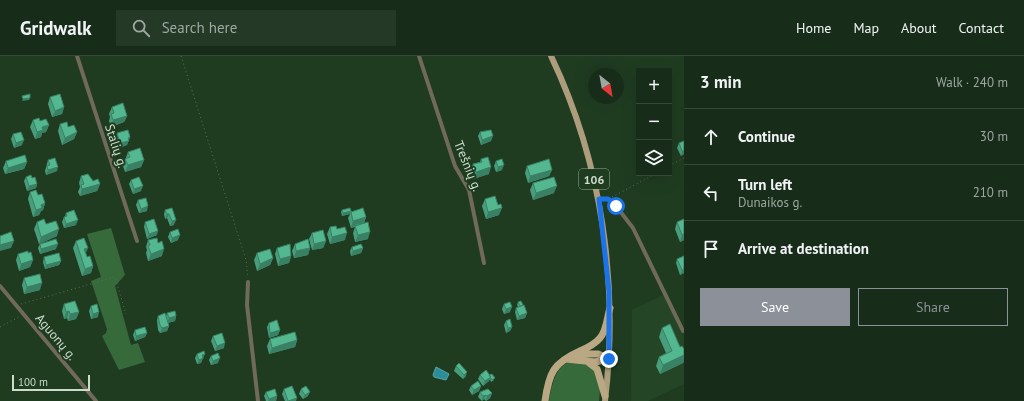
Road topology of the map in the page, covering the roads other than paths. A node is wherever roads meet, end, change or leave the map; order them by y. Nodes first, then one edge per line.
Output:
1 (76, 56) edge
2 (419, 56) edge
3 (550, 56) edge
4 (599, 199) junction
5 (137, 241) dead end
6 (484, 263) dead end
7 (248, 282) road end
8 (0, 286) edge
9 (610, 308) junction
10 (683, 330) dead end
11 (572, 354) junction
12 (565, 358) junction
13 (609, 359) junction
14 (586, 361) junction
15 (605, 398) edge
16 (96, 401) edge
17 (258, 401) edge
18 (545, 401) edge

1 - 5 street, Stalių g.
2 - 6 street, Trešnių g.
3 - 4 main road, 106
4 - 9 main road, 106
4 - 10 street
7 - 17 street
8 - 16 street, Aguonų g.
9 - 11 highway
9 - 13 main road, 106
11 - 12 highway
11 - 13 highway
12 - 14 highway
12 - 18 highway
13 - 14 highway
13 - 15 main road, 106
14 - 15 highway

